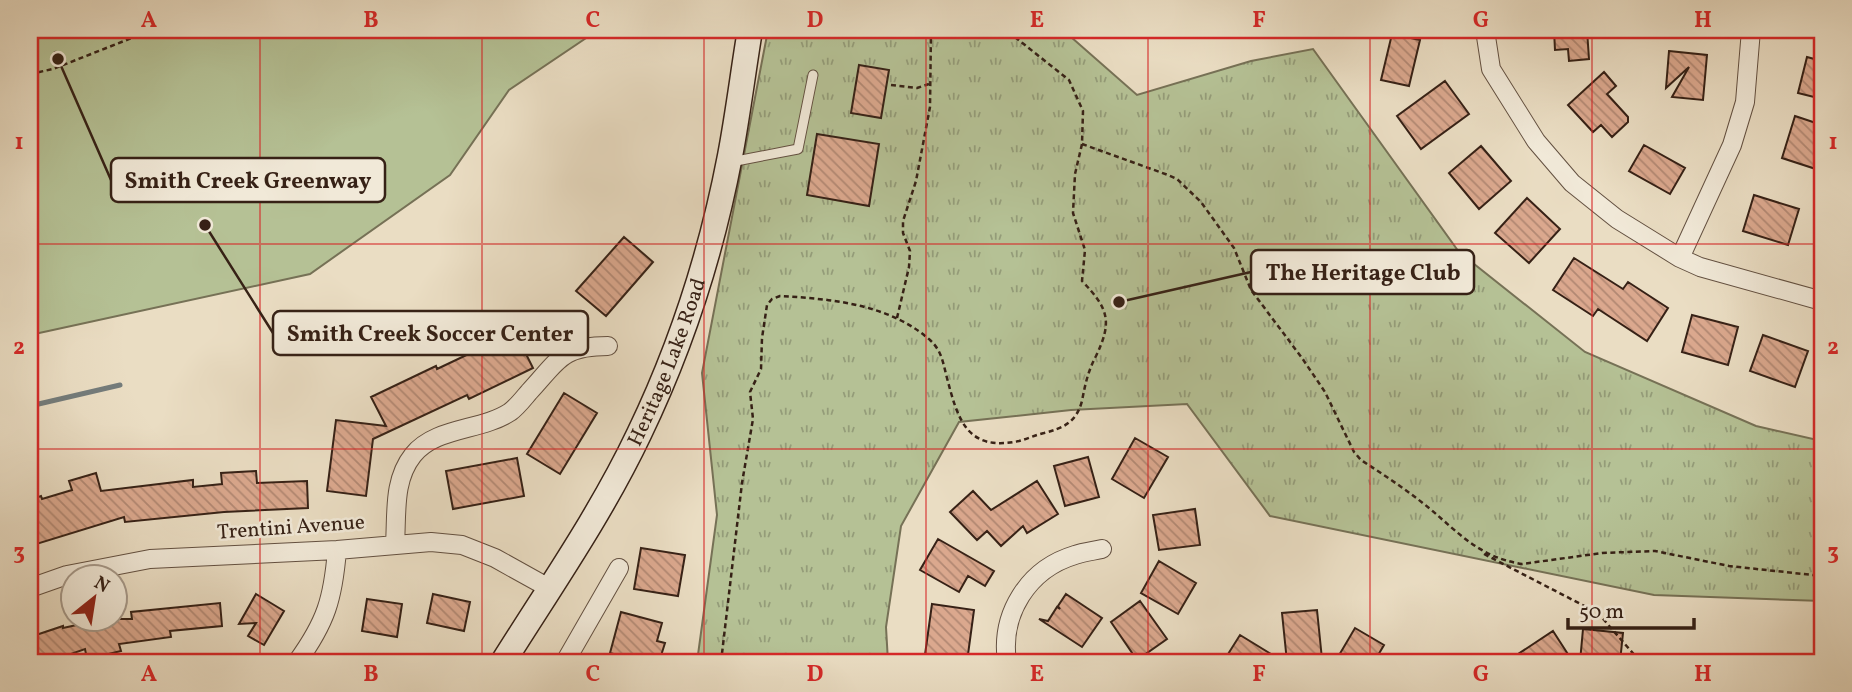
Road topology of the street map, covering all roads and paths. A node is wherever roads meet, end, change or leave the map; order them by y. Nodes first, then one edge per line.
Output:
1 (152, 30) edge
2 (750, 30) edge
3 (931, 30) edge
4 (1006, 30) edge
5 (1485, 30) edge
6 (1751, 30) edge
7 (55, 51) dead end
8 (58, 67) junction
9 (30, 74) edge
10 (813, 75) dead end
11 (929, 84) junction
12 (891, 85) dead end
13 (1082, 144) junction
14 (729, 162) junction
15 (1680, 258) junction
16 (1822, 301) edge
17 (897, 319) junction
18 (608, 346) dead end
19 (395, 544) junction
20 (1102, 549) dead end
21 (337, 550) junction
22 (1482, 551) junction
23 (619, 568) dead end
24 (1822, 576) edge
25 (30, 588) edge
26 (549, 588) junction
27 (297, 662) edge
28 (503, 662) edge
29 (565, 662) edge
30 (721, 662) edge
31 (1007, 662) edge
32 (1637, 662) edge

1 - 8 path
2 - 14 main road, Heritage Lake Road
3 - 11 path
4 - 13 path
5 - 15 street
6 - 15 street
7 - 8 path
8 - 9 path
10 - 14 lane
11 - 12 path
11 - 17 path
13 - 17 path
13 - 22 path
14 - 26 main road, Heritage Lake Road
15 - 16 street
17 - 30 path
18 - 19 street
19 - 21 street, Trentini Avenue
19 - 26 street, Trentini Avenue
20 - 31 street
21 - 25 street, Trentini Avenue
21 - 27 street
22 - 24 path
22 - 32 path
23 - 29 street
26 - 28 main road, Heritage Lake Road

